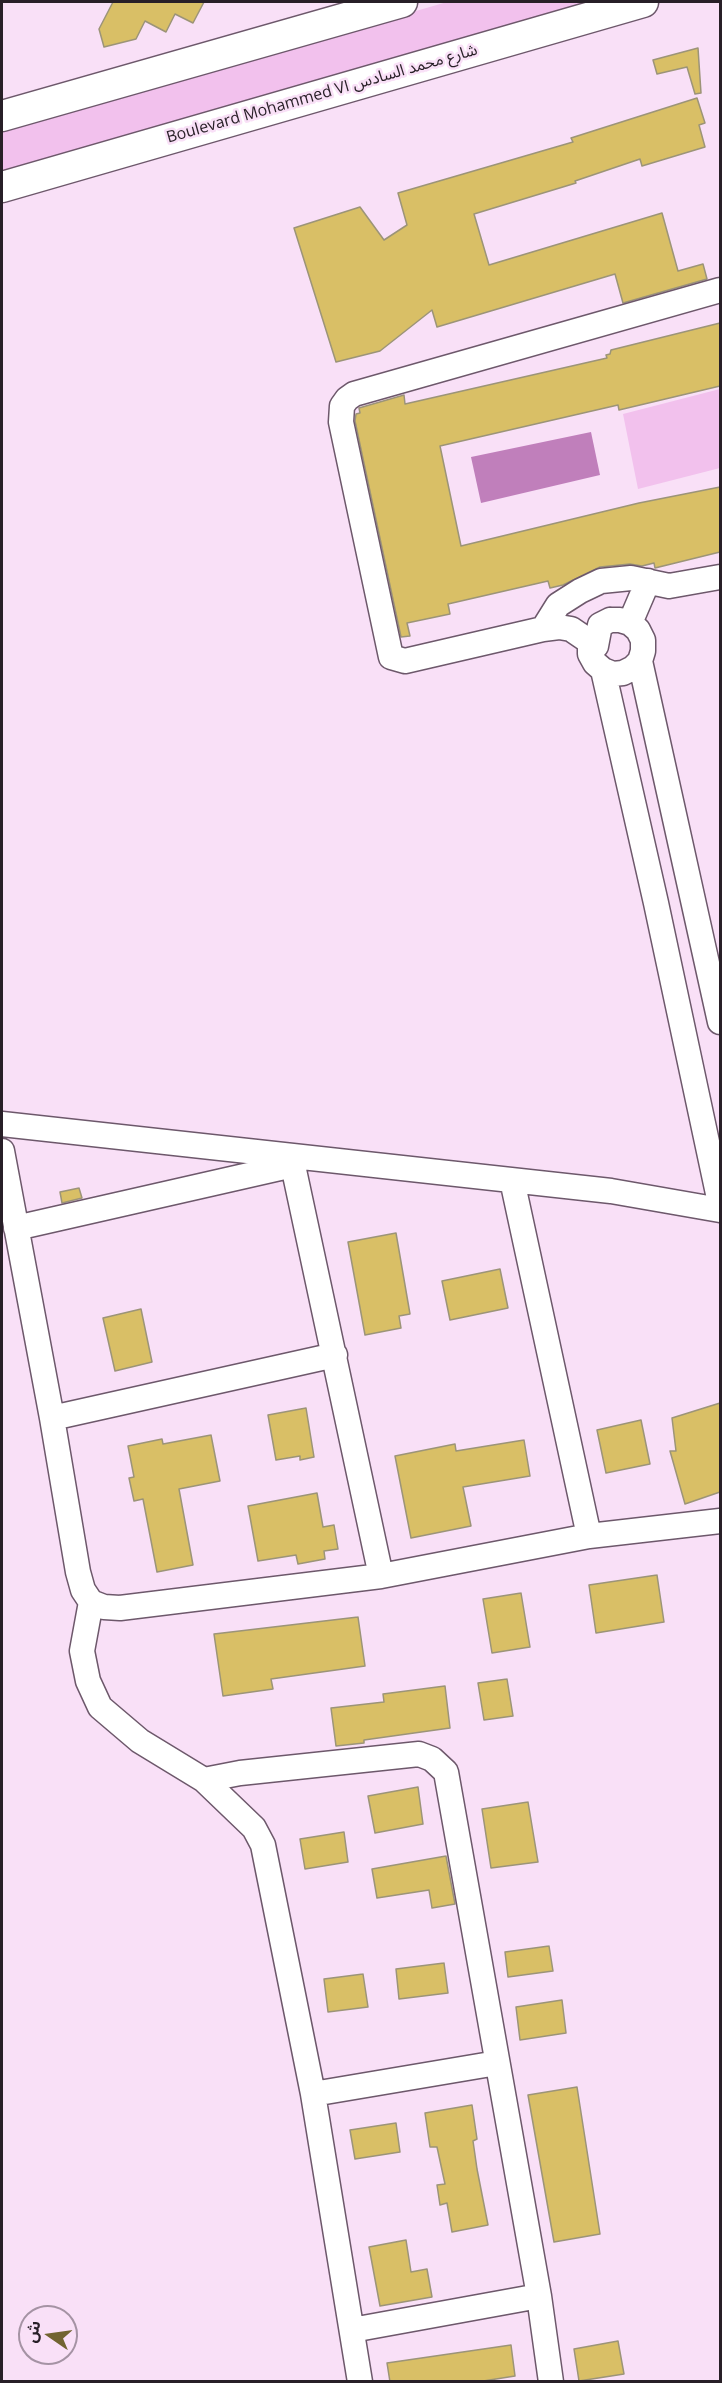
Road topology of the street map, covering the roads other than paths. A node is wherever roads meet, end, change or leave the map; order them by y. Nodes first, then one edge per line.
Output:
1 (402, 2) edge
2 (643, 2) edge
3 (2, 117) edge
4 (2, 187) edge
5 (720, 290) edge
6 (720, 577) edge
7 (648, 581) junction
8 (630, 623) junction
9 (543, 629) junction
10 (596, 646) junction
11 (640, 661) junction
12 (603, 670) junction
13 (692, 894) junction
14 (656, 903) junction
15 (720, 1022) edge
16 (2, 1124) edge
17 (2, 1150) edge
18 (292, 1160) junction
19 (512, 1180) junction
20 (720, 1203) edge
21 (720, 1210) edge
22 (16, 1228) junction
23 (335, 1355) junction
24 (52, 1418) junction
25 (720, 1521) edge
26 (590, 1536) junction
27 (381, 1576) junction
28 (91, 1602) junction
29 (204, 1780) junction
30 (497, 2063) junction
31 (313, 2094) junction
32 (539, 2296) junction
33 (352, 2330) junction
34 (360, 2382) edge
35 (551, 2382) edge

1 - 3 main road
2 - 4 main road, Boulevard Mohammed VI شارع محمد السادس
5 - 9 street
6 - 7 street
7 - 8 street
7 - 9 street
8 - 10 street
8 - 11 street
9 - 10 street
10 - 12 street
11 - 12 street
11 - 13 street
12 - 14 street
13 - 14 street
13 - 15 street
14 - 20 street
16 - 18 street
17 - 22 street
18 - 19 street
18 - 22 street
18 - 23 street
19 - 21 street
19 - 26 street
22 - 24 street
23 - 24 street
23 - 27 street
24 - 28 street
25 - 26 street
26 - 27 street
27 - 28 street
28 - 29 street
29 - 30 street
29 - 31 street
30 - 31 street
30 - 32 street
31 - 33 street
32 - 33 street
32 - 35 street
33 - 34 street

